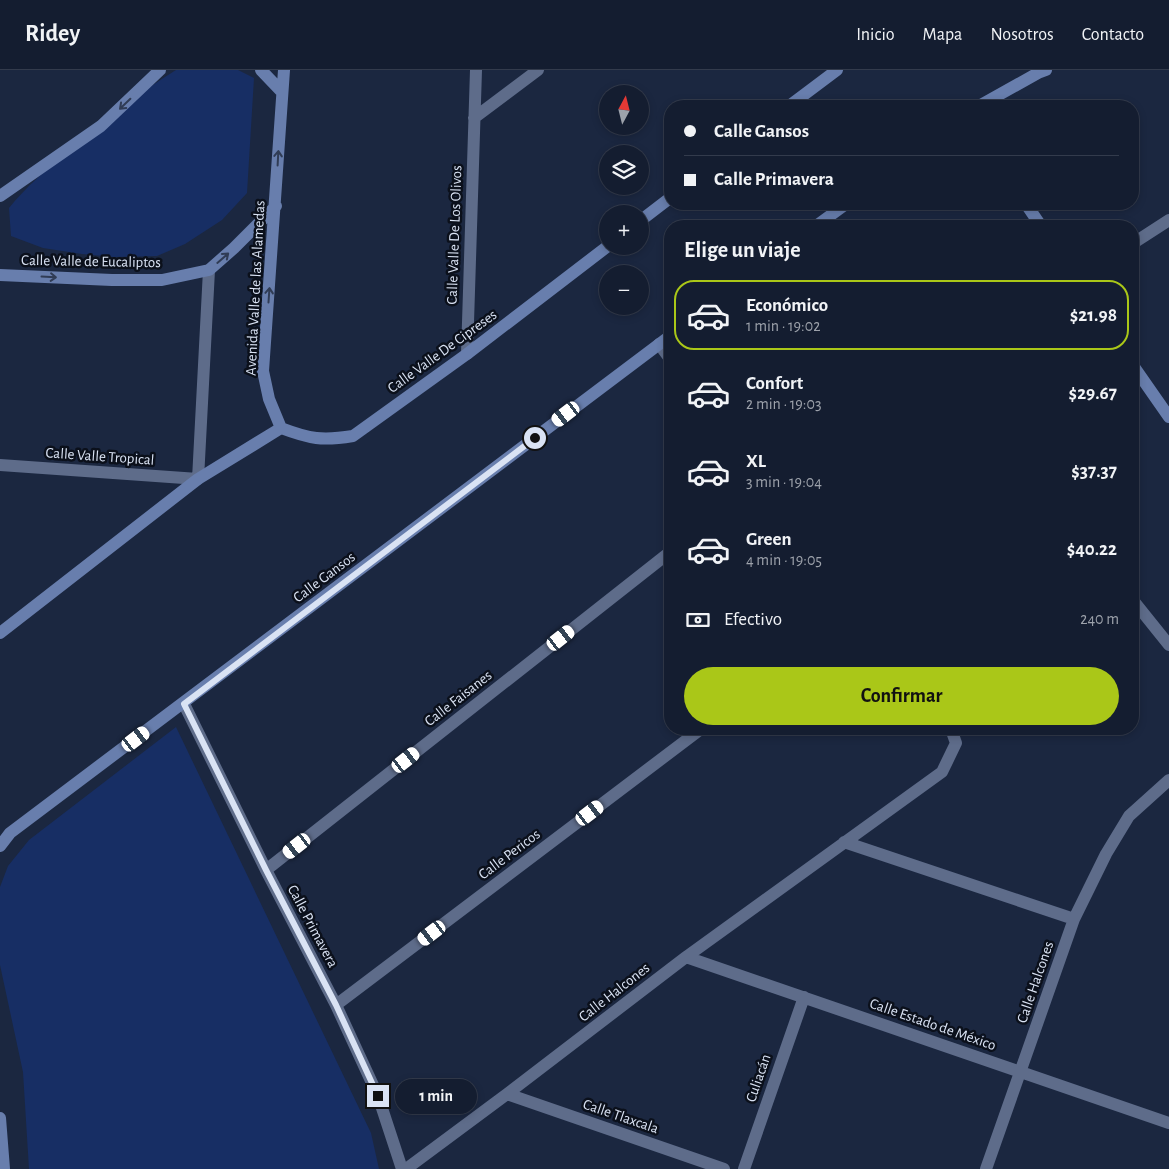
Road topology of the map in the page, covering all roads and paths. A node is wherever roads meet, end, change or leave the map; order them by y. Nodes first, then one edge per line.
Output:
1 (160, 70) edge
2 (261, 70) edge
3 (284, 70) edge
4 (476, 70) edge
5 (538, 70) edge
6 (836, 70) edge
7 (1041, 71) edge
8 (282, 92) junction
9 (797, 100) edge
10 (990, 100) edge
11 (474, 118) junction
12 (0, 196) edge
13 (664, 203) edge
14 (276, 206) junction
15 (838, 210) edge
16 (649, 214) edge
17 (824, 220) edge
18 (1169, 220) edge
19 (1139, 239) edge
20 (599, 253) edge
21 (209, 270) junction
22 (0, 275) edge
23 (664, 340) edge
24 (659, 344) junction
25 (664, 351) edge
26 (467, 354) junction
27 (1139, 374) edge
28 (1169, 417) edge
29 (281, 428) junction
30 (0, 466) edge
31 (198, 479) junction
32 (664, 557) edge
33 (1139, 607) edge
34 (0, 633) edge
35 (1169, 644) edge
36 (184, 704) junction
37 (694, 735) edge
38 (953, 735) edge
39 (1169, 780) edge
40 (844, 842) junction
41 (0, 846) edge
42 (266, 870) junction
43 (1074, 919) junction
44 (686, 956) junction
45 (804, 997) junction
46 (336, 1005) junction
47 (1021, 1072) junction
48 (507, 1094) junction
49 (0, 1118) edge
50 (1169, 1123) edge
51 (4, 1169) edge
52 (402, 1169) edge
53 (406, 1169) edge
54 (724, 1169) edge
55 (744, 1169) edge
56 (986, 1169) edge

1 -> 12 street
2 - 8 street
3 - 8 street, Avenida Valle de las Alamedas
4 - 11 street, Calle Valle De Los Olivos
5 - 11 street
6 - 9 street
7 - 10 street
14 -> 8 street, Avenida Valle de las Alamedas
11 - 26 street, Calle Valle De Los Olivos
13 - 16 street
21 -> 14 street, Calle Valle de Eucaliptos
29 -> 14 street, Avenida Valle de las Alamedas
15 - 17 street
18 - 19 street
20 - 26 street, Calle Valle De Cipreses
22 -> 21 street, Calle Valle de Eucaliptos
21 - 31 street
23 - 24 street, Calle Gansos
24 - 25 street
24 - 36 street, Calle Gansos
26 - 29 street, Calle Valle De Cipreses
27 - 28 street
29 - 31 street
30 - 31 street, Calle Valle Tropical
31 - 34 street
32 - 42 street, Calle Faisanes
33 - 35 street
36 - 41 street, Calle Gansos
36 - 42 street, Calle Primavera
37 - 46 street, Calle Pericos
38 - 40 street, Calle Halcones
39 - 43 street, Calle Halcones
40 - 43 street
40 - 44 street, Calle Halcones
42 - 46 street, Calle Primavera
43 - 47 street, Calle Halcones
44 - 45 street, Calle Estado de México
44 - 48 street, Calle Halcones
45 - 47 street, Calle Estado de México
45 - 55 street, Culiacán
46 - 52 street, Calle Primavera
47 - 50 street, Calle Estado de México
47 - 56 street, Calle Halcones
48 - 53 street, Calle Halcones
48 - 54 street, Calle Tlaxcala
49 - 51 street

